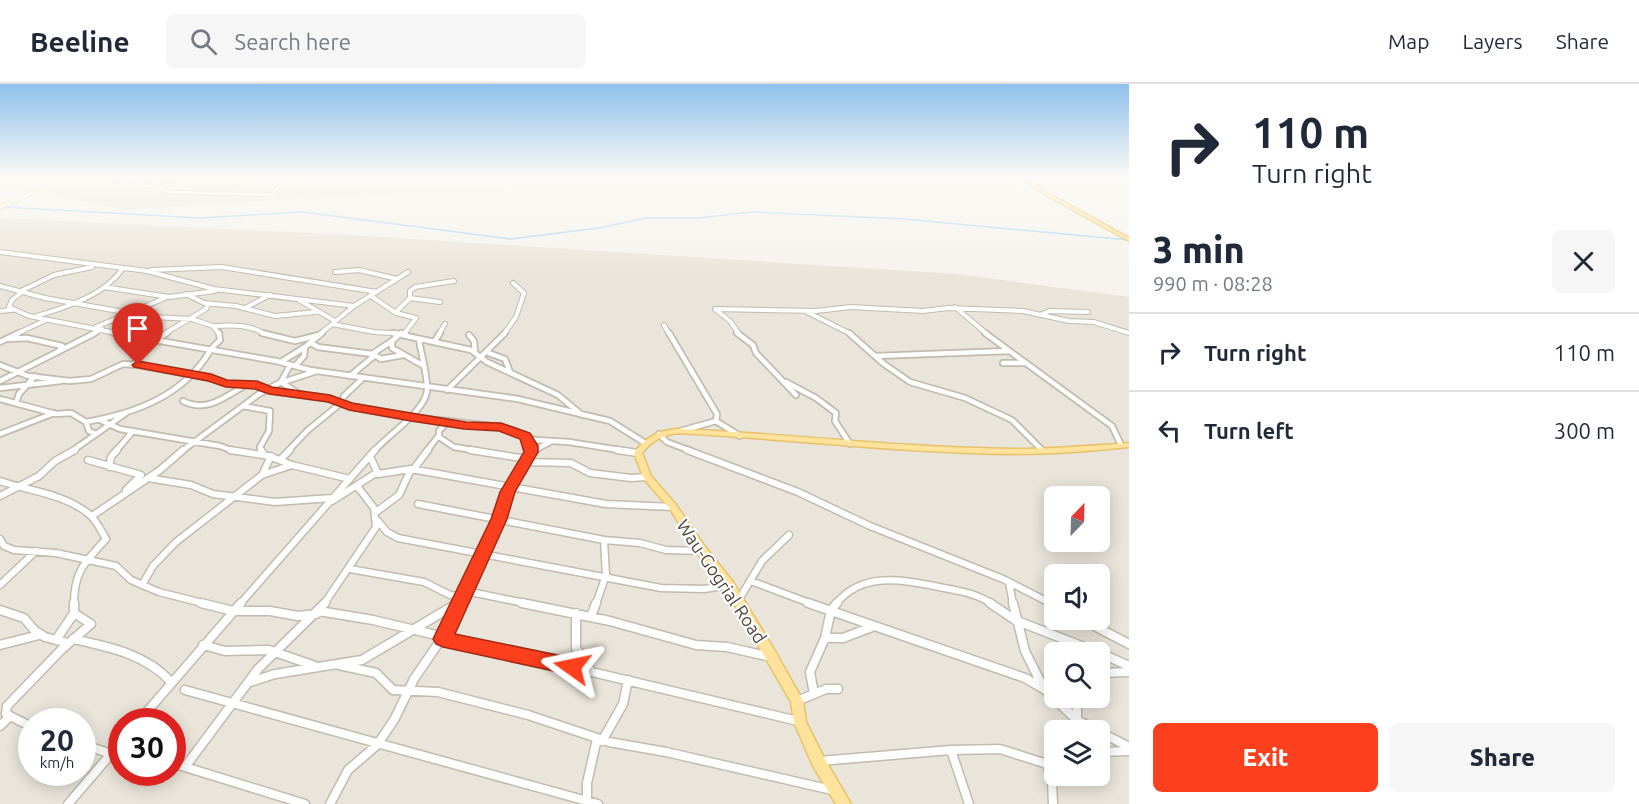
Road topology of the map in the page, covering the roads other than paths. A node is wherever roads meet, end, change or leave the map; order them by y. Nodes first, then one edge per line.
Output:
1 (1078, 210) edge
2 (1129, 239) edge
3 (0, 252) edge
4 (96, 266) junction
5 (123, 268) junction
6 (141, 270) junction
7 (335, 272) dead end
8 (408, 272) dead end
9 (398, 279) junction
10 (454, 281) dead end
11 (513, 284) dead end
12 (0, 286) edge
13 (104, 287) junction
14 (226, 290) junction
15 (21, 292) junction
16 (377, 292) junction
17 (186, 294) junction
18 (272, 294) junction
19 (371, 296) junction
20 (167, 297) junction
21 (410, 298) junction
22 (298, 299) junction
23 (76, 302) junction
24 (440, 302) dead end
25 (207, 306) junction
26 (354, 306) junction
27 (10, 308) junction
28 (245, 308) junction
29 (955, 308) junction
30 (0, 309) edge
31 (129, 311) junction
32 (803, 311) junction
33 (316, 312) junction
34 (396, 312) junction
35 (1088, 312) dead end
36 (1041, 315) junction
37 (35, 317) junction
38 (47, 319) junction
39 (189, 319) junction
40 (334, 322) junction
41 (445, 324) dead end
42 (664, 325) dead end
43 (213, 326) junction
44 (94, 327) junction
45 (102, 329) junction
46 (403, 333) junction
47 (1129, 333) edge
48 (469, 334) dead end
49 (18, 335) junction
50 (319, 335) junction
51 (419, 339) junction
52 (158, 341) junction
53 (393, 341) junction
54 (0, 342) edge
55 (434, 342) junction
56 (311, 343) junction
57 (305, 347) junction
58 (210, 351) junction
59 (475, 352) junction
60 (486, 352) junction
61 (1011, 352) junction
62 (56, 353) junction
63 (373, 355) junction
64 (403, 355) junction
65 (874, 356) junction
66 (481, 358) junction
67 (280, 362) junction
68 (1003, 363) dead end
69 (1026, 363) junction
70 (0, 365) edge
71 (138, 365) junction
72 (292, 366) junction
73 (424, 366) junction
74 (10, 368) junction
75 (21, 371) junction
76 (317, 371) junction
77 (510, 372) junction
78 (192, 375) junction
79 (34, 376) junction
80 (350, 376) junction
81 (363, 378) junction
82 (779, 378) junction
83 (2, 381) edge
84 (64, 381) junction
85 (281, 382) junction
86 (246, 385) junction
87 (26, 386) junction
88 (0, 388) edge
89 (426, 388) junction
90 (267, 389) junction
91 (447, 390) junction
92 (796, 395) dead end
93 (303, 396) junction
94 (0, 399) edge
95 (183, 401) dead end
96 (16, 403) junction
97 (341, 403) junction
98 (243, 406) junction
99 (54, 413) junction
100 (126, 413) junction
101 (582, 415) junction
102 (411, 417) junction
103 (100, 420) junction
104 (448, 421) junction
105 (716, 421) junction
106 (86, 422) junction
107 (107, 424) junction
108 (133, 431) junction
109 (678, 431) junction
110 (0, 434) edge
111 (96, 434) junction
112 (659, 434) junction
113 (438, 435) junction
114 (522, 435) junction
115 (736, 436) junction
116 (193, 441) junction
117 (557, 441) junction
118 (645, 442) junction
119 (850, 444) junction
120 (1125, 445) edge
121 (1042, 450) junction
122 (638, 453) junction
123 (267, 455) junction
124 (370, 456) junction
125 (528, 458) junction
126 (281, 459) junction
127 (88, 460) dead end
128 (292, 465) junction
129 (109, 467) junction
130 (412, 470) junction
131 (376, 473) junction
132 (262, 475) junction
133 (647, 477) junction
134 (148, 478) junction
135 (350, 479) junction
136 (0, 481) edge
137 (357, 486) junction
138 (15, 487) junction
139 (510, 488) junction
140 (126, 493) junction
141 (0, 496) edge
142 (237, 496) junction
143 (332, 498) junction
144 (418, 504) dead end
145 (326, 505) junction
146 (673, 507) junction
147 (376, 512) junction
148 (92, 516) junction
149 (499, 519) junction
150 (378, 521) junction
151 (789, 535) dead end
152 (0, 539) edge
153 (604, 540) junction
154 (702, 551) junction
155 (36, 552) junction
156 (483, 553) junction
157 (84, 560) junction
158 (350, 569) junction
159 (606, 578) junction
160 (751, 581) junction
161 (1009, 582) junction
162 (0, 585) edge
163 (142, 585) junction
164 (729, 585) junction
165 (463, 596) junction
166 (1044, 599) edge
167 (738, 601) junction
168 (0, 610) edge
169 (831, 610) junction
170 (232, 612) junction
171 (74, 613) junction
172 (317, 613) junction
173 (576, 613) junction
174 (591, 617) junction
175 (1015, 620) junction
176 (872, 627) junction
177 (411, 629) junction
178 (1102, 630) edge
179 (39, 634) junction
180 (825, 638) junction
181 (443, 639) junction
182 (56, 640) junction
183 (71, 641) junction
184 (1070, 642) edge
185 (1129, 644) edge
186 (0, 645) edge
187 (203, 645) junction
188 (275, 651) junction
189 (772, 657) junction
190 (1110, 658) edge
191 (339, 665) junction
192 (1129, 666) edge
193 (319, 668) junction
194 (591, 671) junction
195 (1129, 672) edge
196 (1110, 673) edge
197 (628, 680) junction
198 (171, 682) junction
199 (248, 683) junction
200 (409, 689) junction
201 (838, 689) dead end
202 (1044, 689) joint
203 (185, 690) dead end
204 (814, 693) junction
205 (797, 700) junction
206 (232, 704) junction
207 (150, 708) edge
208 (1064, 708) edge
209 (1077, 708) edge
210 (10, 716) junction
211 (18, 720) edge
212 (1077, 720) joint
213 (800, 722) junction
214 (0, 726) edge
215 (1110, 738) edge
216 (600, 740) junction
217 (377, 745) junction
218 (1129, 749) edge
219 (951, 750) junction
220 (1110, 751) edge
221 (108, 757) edge
222 (818, 761) junction
223 (1044, 761) edge
224 (186, 766) edge
225 (186, 767) edge
226 (1052, 786) edge
227 (834, 790) junction
228 (587, 802) edge
229 (68, 804) edge
230 (305, 804) edge
231 (330, 804) edge
232 (598, 804) edge
233 (844, 804) edge
234 (969, 804) edge
235 (1053, 804) edge

1 - 2 main road
3 - 4 street
4 - 5 street
4 - 15 street
5 - 6 street
5 - 13 street
6 - 14 street
6 - 16 street
7 - 9 street
8 - 9 street
9 - 16 street
10 - 21 street
11 - 60 street
12 - 15 street
13 - 20 street
13 - 23 street
14 - 17 street
14 - 18 street
15 - 23 street
15 - 27 street
16 - 19 street
17 - 20 street
17 - 25 street
18 - 22 street
18 - 28 street
19 - 26 street
19 - 34 street
20 - 31 street
21 - 24 street
21 - 34 street
22 - 26 street
22 - 33 street
23 - 31 street
23 - 37 street
25 - 28 street
25 - 39 street
26 - 40 street
27 - 30 street
27 - 37 street
28 - 33 street
29 - 32 street
29 - 36 street
29 - 61 street
31 - 39 street
31 - 44 street
32 - 65 street
32 - 82 street
33 - 40 street
34 - 46 street
35 - 36 street
36 - 47 street
37 - 38 street
38 - 44 street
38 - 49 street
39 - 43 street
39 - 52 street
40 - 46 street
40 - 50 street
41 - 55 street
42 - 105 street
43 - 50 street
43 - 58 street
44 - 45 street
45 - 52 street
45 - 62 street
46 - 51 street
46 - 53 street
48 - 59 street
49 - 54 street
49 - 62 street
50 - 56 street
51 - 55 street
51 - 73 street
52 - 58 street
52 - 71 street
53 - 63 street
53 - 64 street
55 - 59 street
56 - 57 street
56 - 63 street
57 - 67 street
57 - 72 street
58 - 67 street
58 - 78 street
59 - 66 street
60 - 66 street
60 - 77 street
61 - 65 street
61 - 69 street
62 - 75 street
63 - 64 street
63 - 80 street
64 - 73 street
65 - 121 street
66 - 77 street
66 - 91 street
67 - 72 street
68 - 69 street
69 - 120 street
70 - 74 street
71 - 78 street
71 - 84 street
72 - 76 street
72 - 85 street
73 - 89 street
74 - 75 street
74 - 83 street
75 - 79 street
75 - 83 street
76 - 80 street
76 - 85 street
77 - 101 street
78 - 86 street
78 - 100 street
79 - 84 street
79 - 87 street
80 - 81 street
81 - 89 street
81 - 97 street
82 - 92 street
82 - 119 street
84 - 87 street
85 - 90 street
85 - 93 street
86 - 90 street
86 - 95 street
87 - 88 street
87 - 96 street
89 - 91 street
89 - 102 street
90 - 93 street
90 - 98 street
91 - 101 street
93 - 97 street
94 - 96 street
96 - 99 street
97 - 102 street
97 - 126 street
98 - 116 street
98 - 123 street
99 - 106 street
99 - 110 street
100 - 103 street
100 - 107 street
101 - 118 street
102 - 104 street
102 - 124 street
103 - 106 street
103 - 107 street
104 - 113 street
104 - 114 street
105 - 109 street
105 - 115 street
106 - 111 street
107 - 108 street
107 - 111 street
108 - 116 street
108 - 129 street
109 - 112 main road
109 - 115 main road
111 - 138 street
112 - 118 main road
112 - 161 street
113 - 125 street
113 - 130 street
114 - 117 street
114 - 125 street
115 - 119 main road
116 - 123 street
116 - 134 street
117 - 122 street
117 - 125 street
118 - 122 main road
119 - 121 main road
120 - 121 main road
122 - 133 main road, Wau-Gogrial Road
123 - 126 street
123 - 132 street
124 - 131 street
124 - 135 street
125 - 133 street
125 - 139 street
126 - 128 street
127 - 129 street
128 - 132 street
128 - 135 street
129 - 140 street
130 - 131 street
130 - 139 street
130 - 147 street
131 - 137 street
132 - 142 street
133 - 146 main road, Wau-Gogrial Road
134 - 140 street
134 - 142 street
135 - 143 street
136 - 138 street
137 - 145 street
137 - 147 street
138 - 141 street
138 - 148 street
139 - 146 street
139 - 149 street
140 - 148 street
142 - 143 street
142 - 163 street
143 - 145 street
144 - 149 street
145 - 170 street
146 - 154 main road, Wau-Gogrial Road
147 - 150 street
148 - 157 street
149 - 153 street
149 - 156 street
150 - 156 street
150 - 158 street
151 - 160 street
152 - 155 street
153 - 154 street
153 - 159 street
154 - 164 main road, Wau-Gogrial Road
155 - 157 street
155 - 162 street
156 - 159 street
156 - 165 street
157 - 163 street
157 - 171 street
158 - 165 street
158 - 172 street
159 - 164 street
159 - 174 street
160 - 167 street
160 - 169 street
161 - 166 street
161 - 175 street
163 - 170 street
164 - 167 main road, Wau-Gogrial Road
165 - 173 street
165 - 177 street
165 - 181 street
167 - 189 main road, Wau-Gogrial Road
168 - 179 street
169 - 175 street
169 - 176 street
169 - 180 street
170 - 172 street
170 - 187 street
171 - 182 street
171 - 183 street
172 - 177 street
172 - 188 street
173 - 174 street
173 - 194 street
174 - 189 street
175 - 184 street
175 - 202 street
176 - 180 street
176 - 202 street
177 - 181 street
177 - 191 street
178 - 185 street
179 - 182 street
179 - 186 street
180 - 204 street
181 - 194 street
181 - 200 street
182 - 183 street
183 - 198 street
183 - 210 street
187 - 188 street
187 - 198 street
188 - 193 street
188 - 199 street
189 - 205 main road, Wau-Gogrial Road
190 - 192 street
191 - 193 street
191 - 200 street
193 - 199 street
194 - 197 street
195 - 196 street
197 - 213 street
197 - 216 street
198 - 207 street
199 - 206 street
200 - 216 street
200 - 217 street
201 - 204 street
203 - 206 street
204 - 205 street
205 - 213 main road, Wau-Gogrial Road
206 - 217 street
206 - 224 street
208 - 212 street
209 - 212 street
210 - 211 street
210 - 214 street
213 - 222 main road, Wau-Gogrial Road
215 - 218 street
216 - 227 street
216 - 228 street
217 - 228 street
217 - 231 street
218 - 220 street
219 - 222 street
219 - 223 street
219 - 234 street
221 - 229 street
222 - 227 main road, Wau-Gogrial Road
225 - 230 street
226 - 235 street
227 - 233 main road, Wau-Gogrial Road
228 - 232 street

